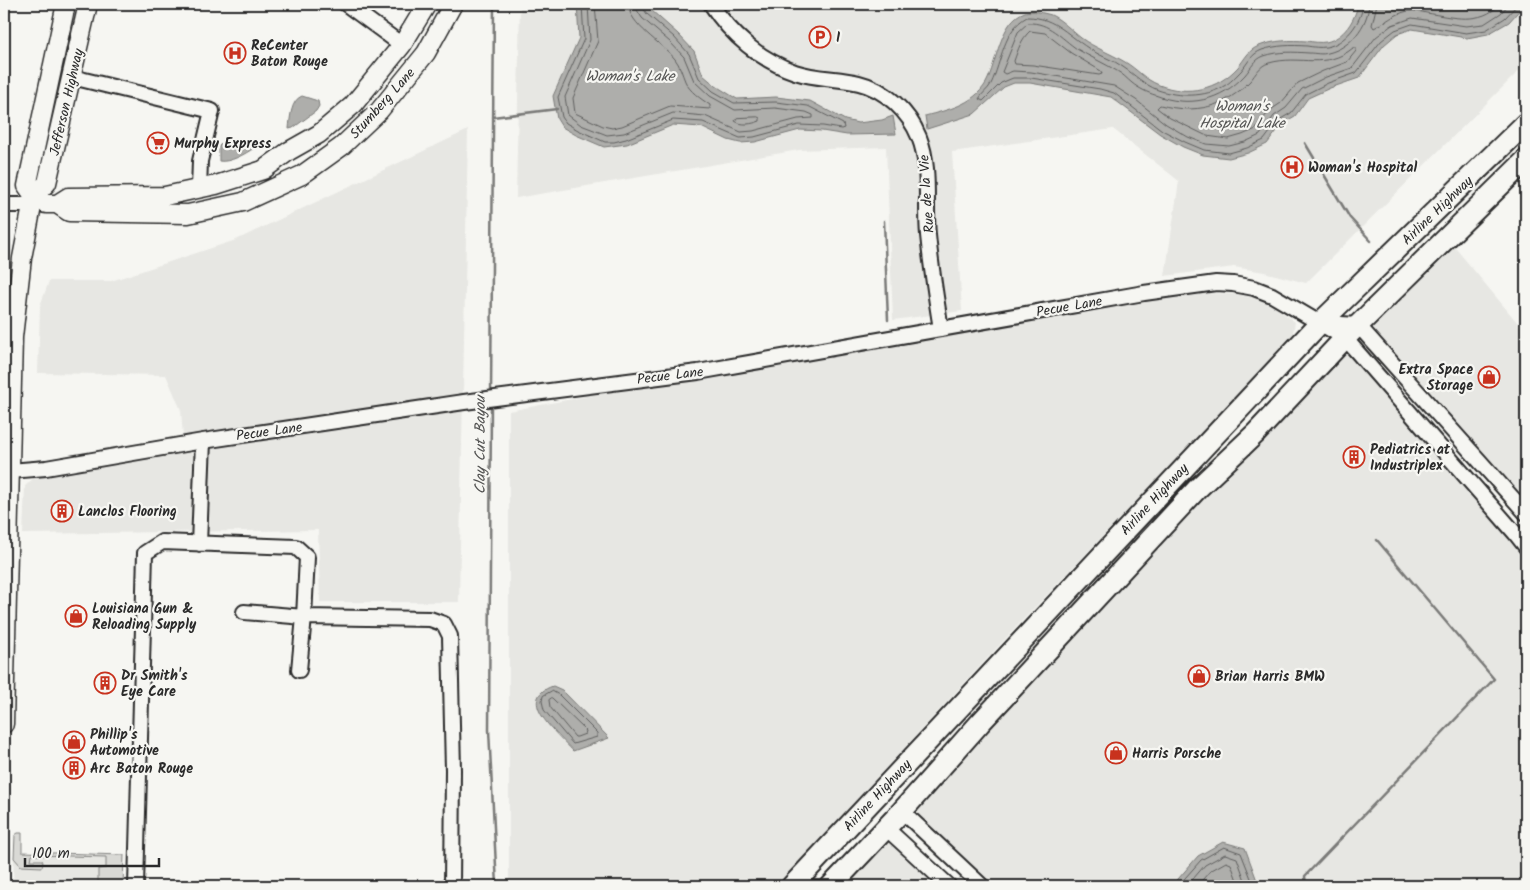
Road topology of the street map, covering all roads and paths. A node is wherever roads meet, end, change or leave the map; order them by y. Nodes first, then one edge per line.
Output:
1 (66, 4) edge
2 (88, 4) edge
3 (346, 4) edge
4 (427, 4) edge
5 (711, 4) edge
6 (453, 5) edge
7 (402, 45) junction
8 (390, 60) junction
9 (72, 77) junction
10 (384, 104) junction
11 (1526, 123) edge
12 (319, 134) junction
13 (1525, 163) edge
14 (302, 175) junction
15 (199, 189) junction
16 (33, 200) junction
17 (58, 204) junction
18 (4, 205) edge
19 (1320, 323) junction
20 (941, 329) junction
21 (1352, 332) junction
22 (203, 441) junction
23 (10, 471) junction
24 (1526, 513) edge
25 (199, 544) junction
26 (1526, 547) edge
27 (244, 612) dead end
28 (304, 617) junction
29 (300, 670) dead end
30 (962, 703) junction
31 (980, 723) junction
32 (4, 724) edge
33 (882, 791) junction
34 (867, 807) junction
35 (902, 811) junction
36 (886, 828) junction
37 (947, 852) junction
38 (930, 869) junction
39 (136, 886) edge
40 (452, 886) edge
41 (792, 886) edge
42 (831, 886) edge
43 (949, 886) edge
44 (982, 886) edge

1 - 16 main road, Jefferson Highway
2 - 9 main road, Jefferson Highway
3 - 7 street
4 - 7 main road, Stumberg Lane
5 - 20 street, Rue de la Vie
6 - 10 main road, Stumberg Lane
7 - 8 main road, Stumberg Lane
8 - 10 main road
8 - 12 main road, Stumberg Lane
9 - 15 street
9 - 16 main road, Jefferson Highway
10 - 14 main road, Stumberg Lane
11 - 19 highway, Airline Highway
12 - 14 main road
12 - 15 main road, Stumberg Lane
13 - 21 highway, Airline Highway
14 - 17 main road, Stumberg Lane
15 - 17 main road, Stumberg Lane
16 - 17 main road, Stumberg Lane
16 - 18 street, Stumberg Lane
16 - 23 main road, Jefferson Highway
19 - 20 street, Pecue Lane
19 - 21 street, Pecue Lane
19 - 30 highway, Airline Highway
20 - 22 street, Pecue Lane
21 - 24 street
21 - 26 street
21 - 31 highway, Airline Highway
22 - 23 street, Pecue Lane
22 - 25 street
23 - 32 main road, Jefferson Highway
25 - 28 street
25 - 39 street
27 - 28 street
28 - 29 street
28 - 40 street
30 - 31 highway
30 - 33 highway, Airline Highway
31 - 35 highway, Airline Highway
33 - 34 highway, Airline Highway
33 - 35 highway
34 - 36 highway
34 - 41 highway, Airline Highway
35 - 36 highway, Airline Highway
35 - 37 street
36 - 38 street
36 - 42 highway, Airline Highway
37 - 38 street
37 - 44 street
38 - 43 street

